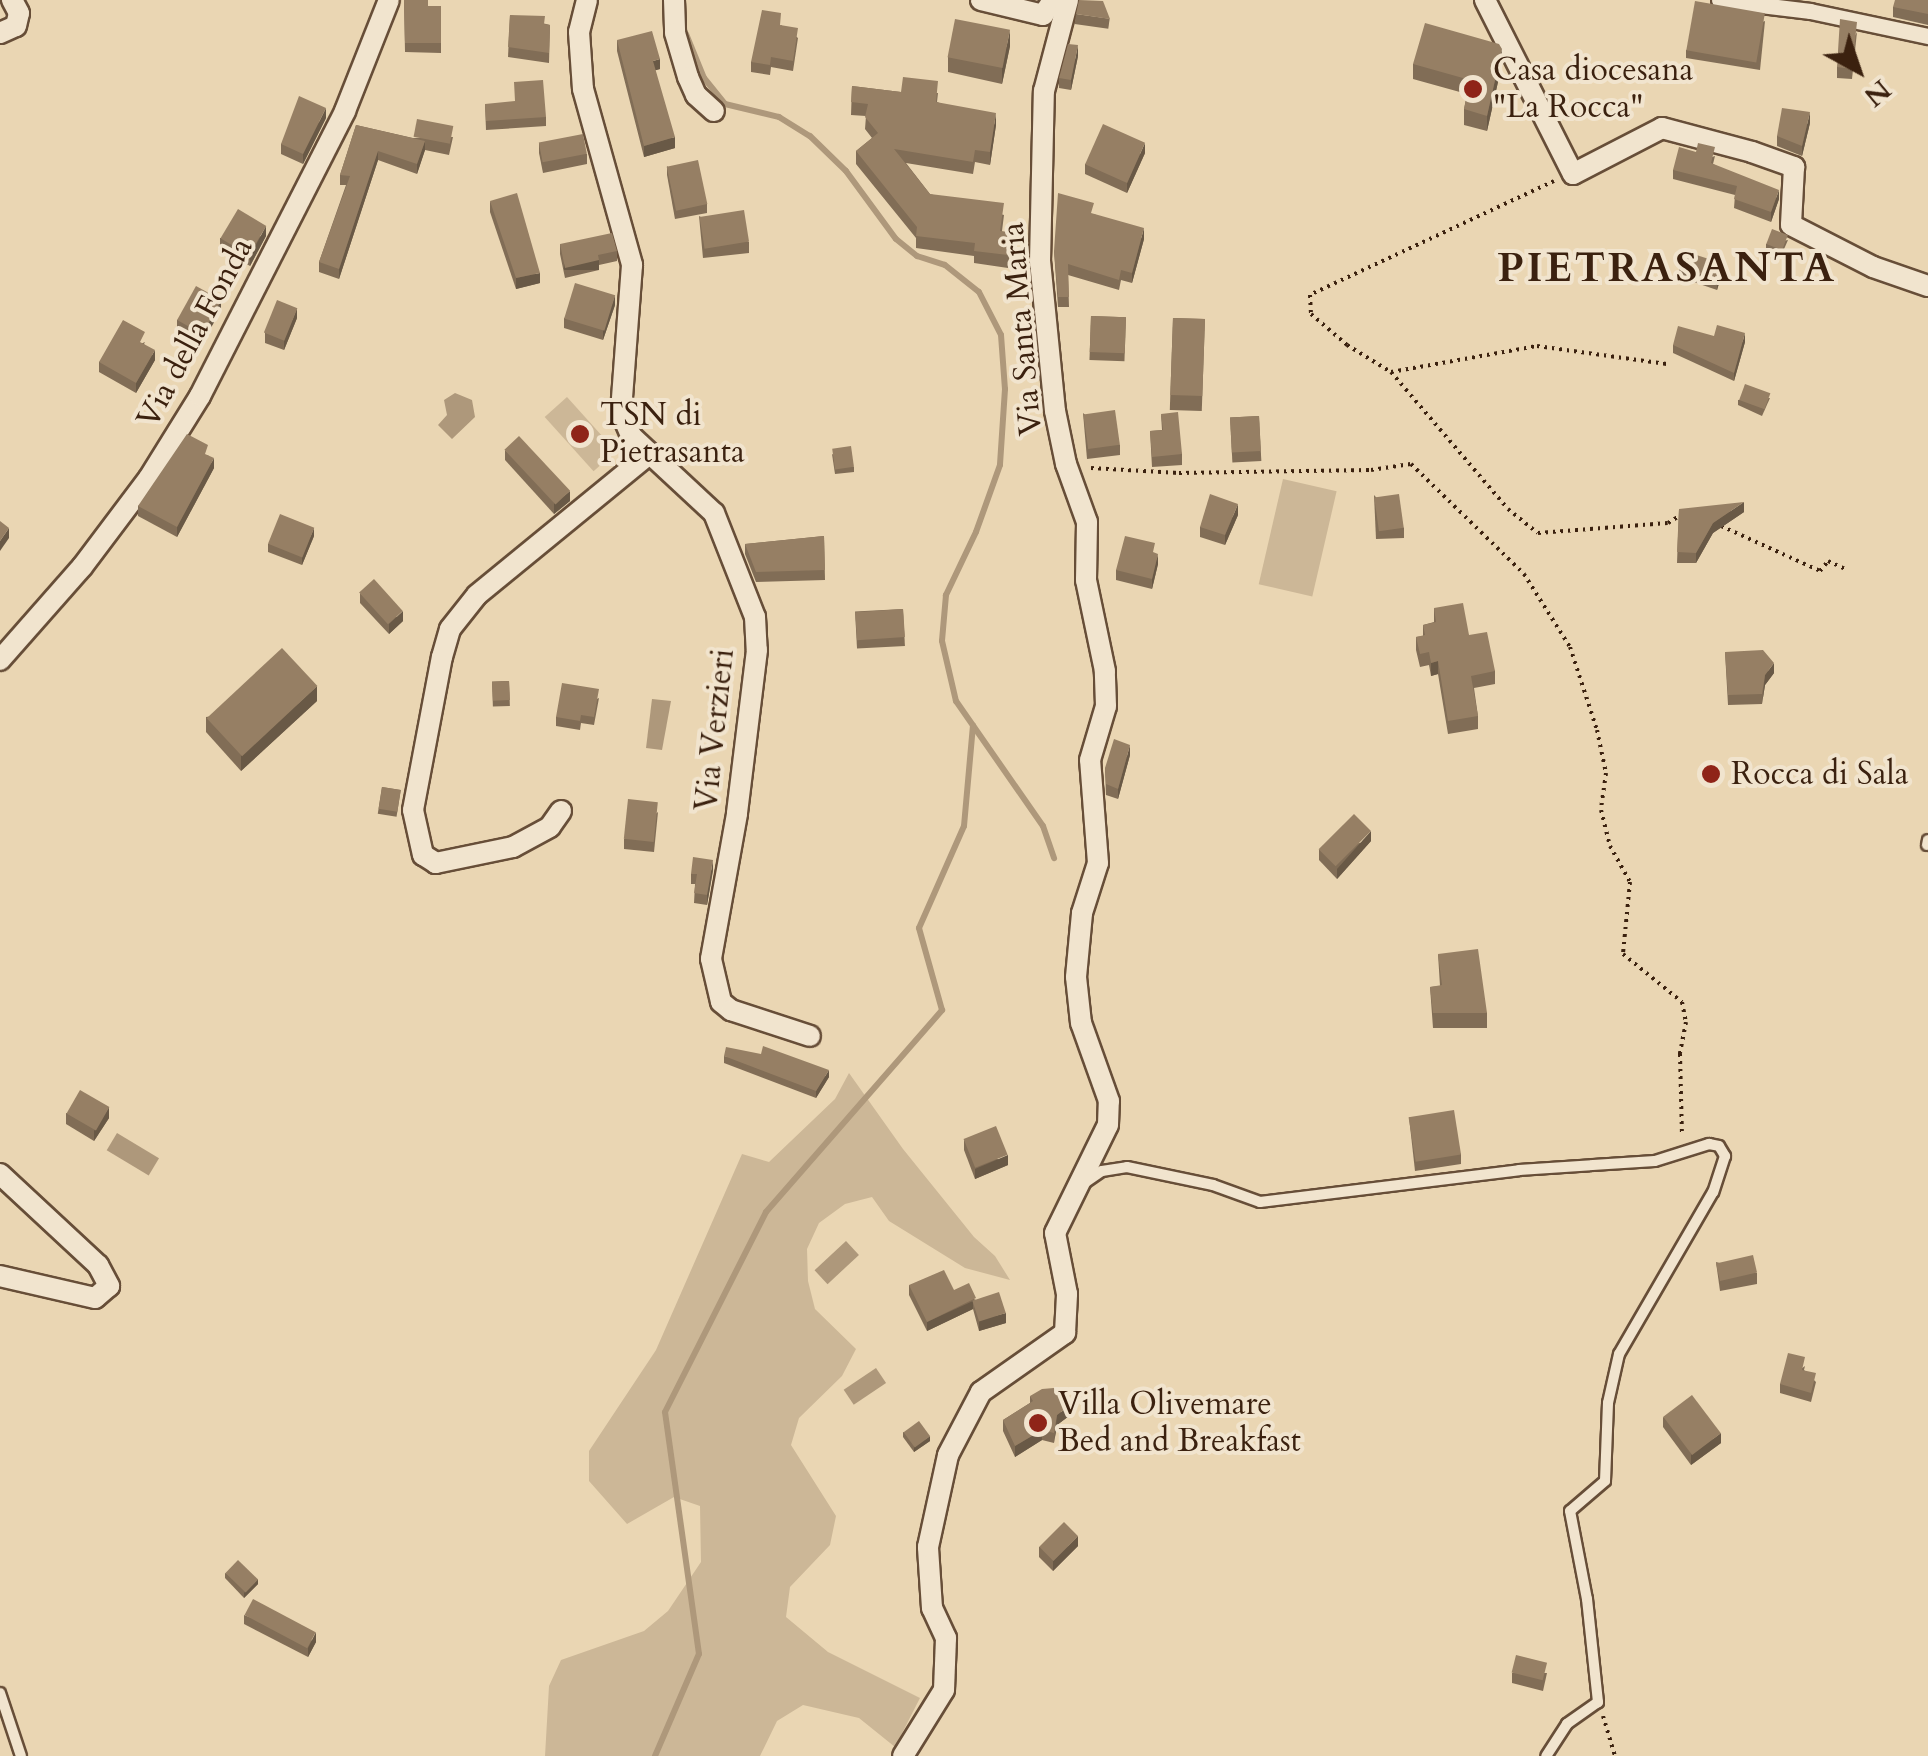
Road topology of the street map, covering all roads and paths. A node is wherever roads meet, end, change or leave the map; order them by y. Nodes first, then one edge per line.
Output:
1 (12, 0) edge
2 (388, 0) edge
3 (587, 0) edge
4 (674, 0) edge
5 (982, 0) edge
6 (1053, 0) edge
7 (1068, 0) edge
8 (1485, 0) edge
9 (1719, 0) edge
10 (0, 32) edge
11 (1928, 36) edge
12 (714, 110) dead end
13 (1573, 174) junction
14 (1928, 286) edge
15 (1666, 364) dead end
16 (1391, 372) junction
17 (649, 454) junction
18 (1066, 464) junction
19 (1684, 512) edge
20 (1716, 516) edge
21 (1845, 569) dead end
22 (0, 660) edge
23 (561, 811) dead end
24 (810, 1036) dead end
25 (1684, 1152) junction
26 (0, 1174) edge
27 (1072, 1192) junction
28 (0, 1276) edge
29 (0, 1693) edge
30 (1598, 1702) junction
31 (20, 1756) edge
32 (903, 1756) edge
33 (1546, 1756) edge
34 (1615, 1756) edge

1 - 10 street
2 - 22 street, Via della Fonda
3 - 17 street, Via Verzieri
4 - 12 street
5 - 6 street
7 - 18 street, Via Santa Maria
8 - 13 street
9 - 11 street
13 - 14 street
13 - 16 path
15 - 16 path
16 - 19 path
17 - 23 street
17 - 24 street, Via Verzieri
18 - 25 path
18 - 27 street, Via Santa Maria
20 - 21 path
25 - 27 lane
25 - 30 lane
26 - 28 street
27 - 32 street, Via Santa Maria
29 - 31 lane
30 - 33 lane
30 - 34 path

